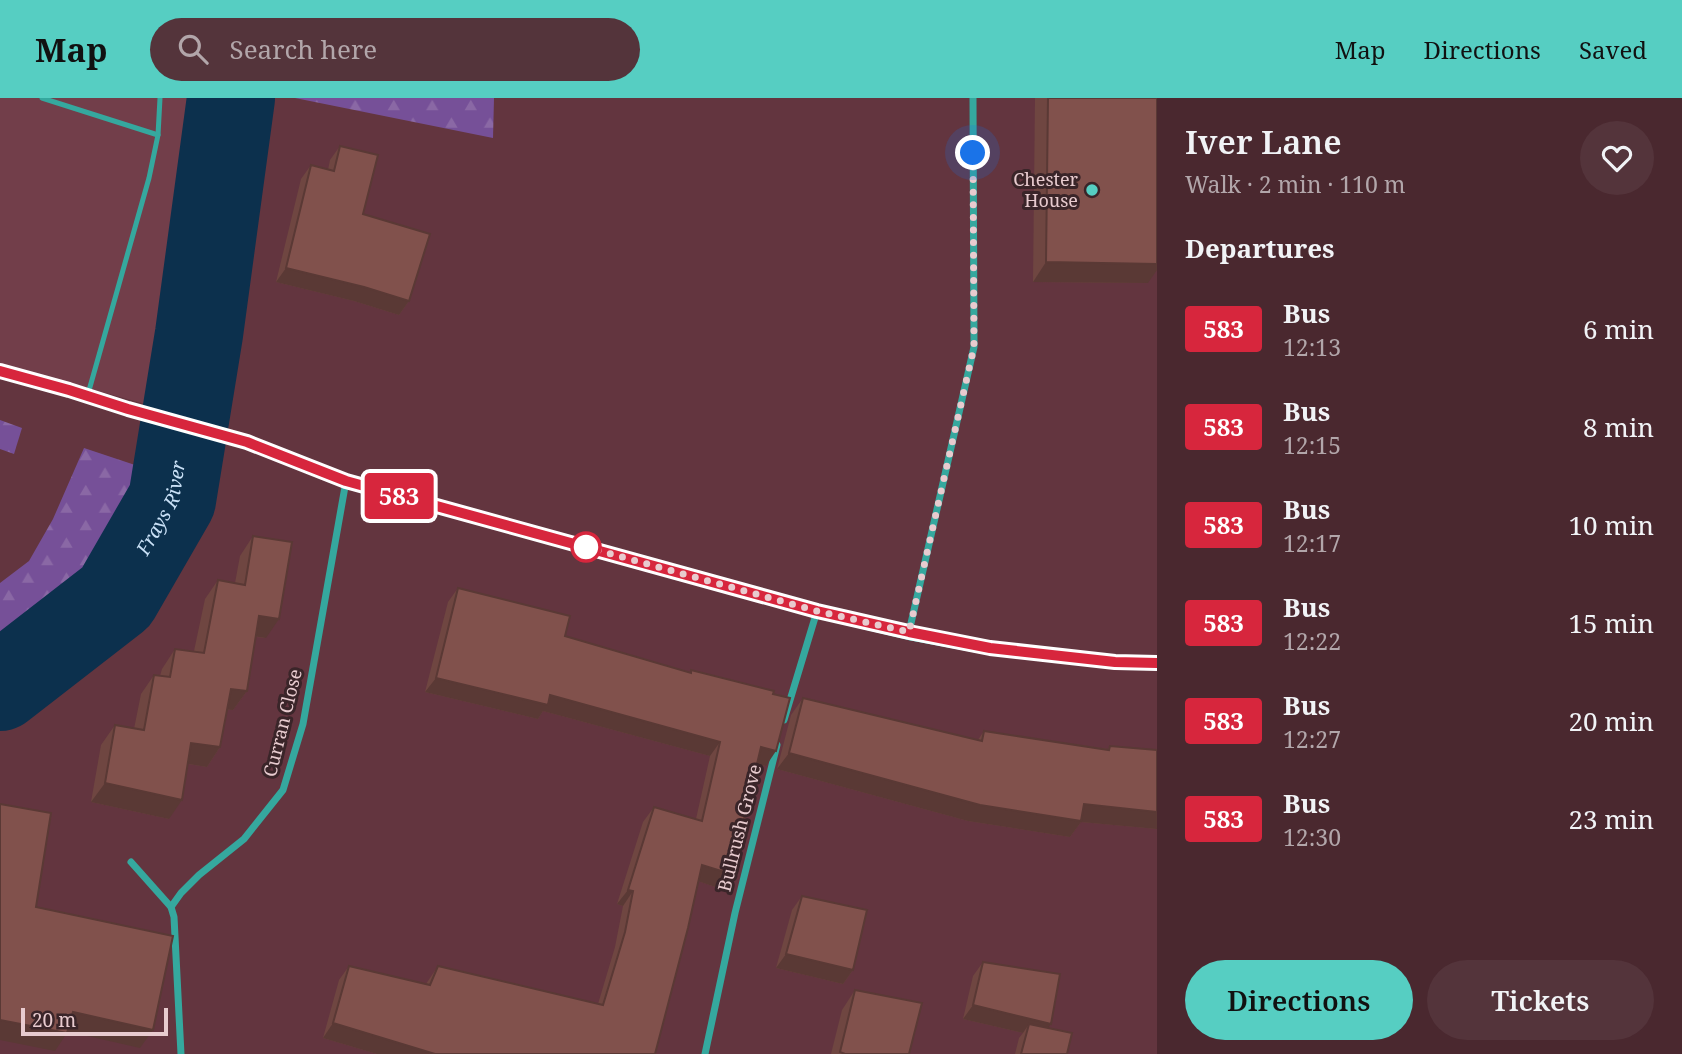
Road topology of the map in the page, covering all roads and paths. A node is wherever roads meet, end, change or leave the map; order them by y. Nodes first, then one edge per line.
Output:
1 (42, 98) edge
2 (160, 98) edge
3 (973, 98) edge
4 (158, 135) junction
5 (0, 371) edge
6 (87, 397) junction
7 (346, 481) junction
8 (817, 611) junction
9 (909, 632) junction
10 (1157, 663) edge
11 (131, 862) dead end
12 (171, 907) junction
13 (181, 1054) edge
14 (705, 1054) edge

1 - 4 lane
2 - 4 lane
3 - 9 street
4 - 6 lane
5 - 6 main road
6 - 7 main road
7 - 8 main road
7 - 12 street, Curran Close
8 - 9 main road
8 - 14 street, Bullrush Grove
9 - 10 main road
11 - 12 street
12 - 13 street

